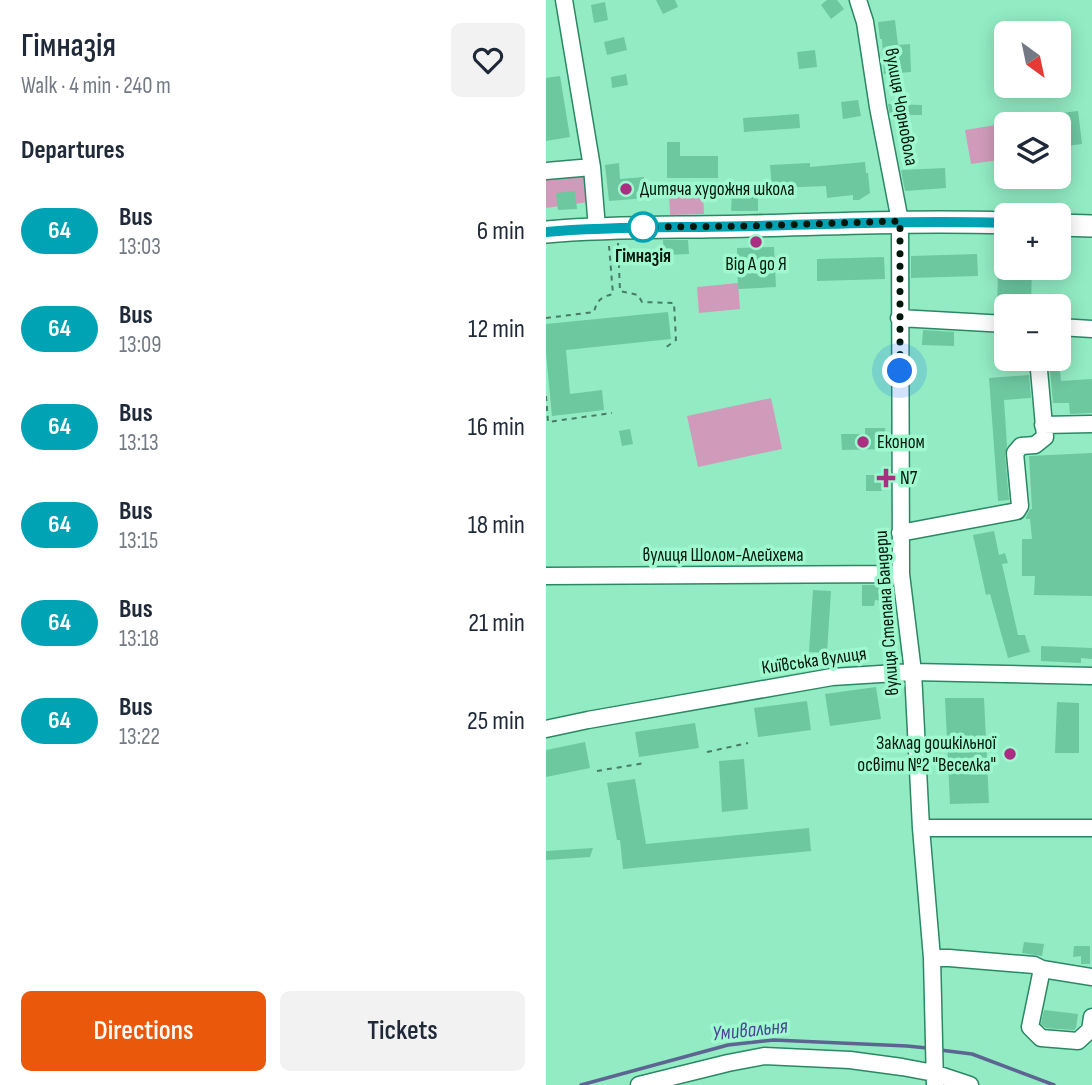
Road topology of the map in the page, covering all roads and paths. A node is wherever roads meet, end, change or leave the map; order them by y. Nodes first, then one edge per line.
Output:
1 (564, 0) edge
2 (574, 0) edge
3 (858, 0) edge
4 (592, 167) junction
5 (546, 171) edge
6 (900, 221) junction
7 (994, 223) edge
8 (1071, 225) edge
9 (1092, 226) edge
10 (607, 228) junction
11 (546, 232) edge
12 (546, 318) edge
13 (899, 318) junction
14 (994, 323) edge
15 (1071, 327) edge
16 (1092, 328) edge
17 (666, 348) dead end
18 (1039, 371) edge
19 (546, 396) edge
20 (612, 413) dead end
21 (1092, 424) edge
22 (1043, 425) junction
23 (900, 533) junction
24 (901, 574) junction
25 (546, 576) edge
26 (913, 672) junction
27 (1092, 676) edge
28 (546, 729) edge
29 (748, 743) dead end
30 (707, 752) dead end
31 (645, 763) dead end
32 (597, 771) dead end
33 (921, 828) junction
34 (1092, 828) edge
35 (932, 958) junction
36 (1042, 970) junction
37 (1092, 977) edge
38 (1092, 1017) edge
39 (935, 1079) edge
40 (639, 1085) edge
41 (970, 1085) edge

1 - 4 street
2 - 10 street
3 - 6 street, вулиця Чорновола
4 - 5 street
4 - 10 street
6 - 7 main road
6 - 10 main road
6 - 13 street, вулиця Степана Бандери
8 - 9 main road
10 - 11 main road
10 - 12 path
10 - 17 path
13 - 14 street
13 - 23 street, вулиця Степана Бандери
15 - 16 street
18 - 22 street
19 - 20 path
21 - 22 street
22 - 23 street
23 - 24 street, вулиця Степана Бандери
24 - 25 street, вулиця Шолом-Алейхема
24 - 26 street, вулиця Степана Бандери
26 - 27 street, Київська вулиця
26 - 28 street, Київська вулиця
26 - 33 street, вулиця Степана Бандери
29 - 30 path
31 - 32 path
33 - 34 street
33 - 35 street, вулиця Степана Бандери
35 - 36 street
35 - 39 street, вулиця Степана Бандери
36 - 37 street
36 - 38 street
39 - 40 street
39 - 41 street

